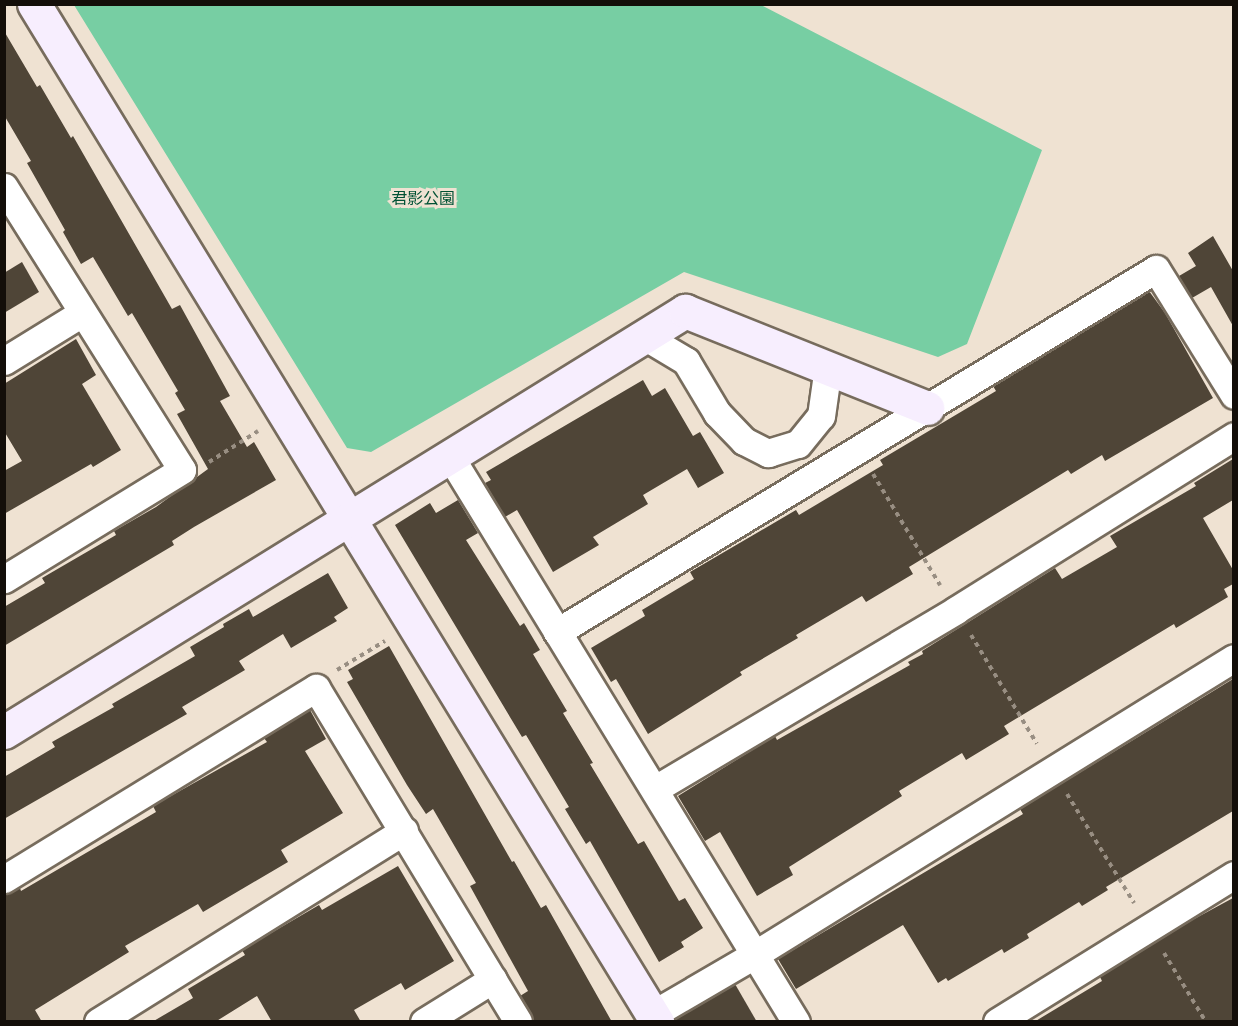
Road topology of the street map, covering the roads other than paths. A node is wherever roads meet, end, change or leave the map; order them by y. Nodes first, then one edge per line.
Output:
1 (34, 4) edge
2 (4, 187) edge
3 (82, 313) junction
4 (644, 336) junction
5 (4, 361) edge
6 (828, 367) junction
7 (1233, 396) edge
8 (927, 408) junction
9 (1233, 436) edge
10 (451, 458) junction
11 (348, 520) junction
12 (4, 579) edge
13 (557, 632) junction
14 (1233, 658) edge
15 (4, 732) edge
16 (655, 789) junction
17 (404, 831) junction
18 (1233, 875) edge
19 (4, 879) edge
20 (754, 955) junction
21 (493, 979) junction
22 (655, 1018) edge
23 (98, 1022) edge
24 (424, 1022) edge
25 (518, 1022) edge
26 (796, 1022) edge
27 (997, 1022) edge

1 - 11 street
2 - 3 street
3 - 5 street
3 - 12 street
4 - 6 street
4 - 6 street
4 - 10 street
6 - 8 street
7 - 8 street
8 - 13 street
9 - 16 street
10 - 11 street
10 - 13 street
11 - 15 street
11 - 22 street
13 - 16 street
14 - 20 street
16 - 20 street
17 - 19 street
17 - 21 street
17 - 23 street
18 - 27 street
20 - 22 street
20 - 26 street
21 - 24 street
21 - 25 street

